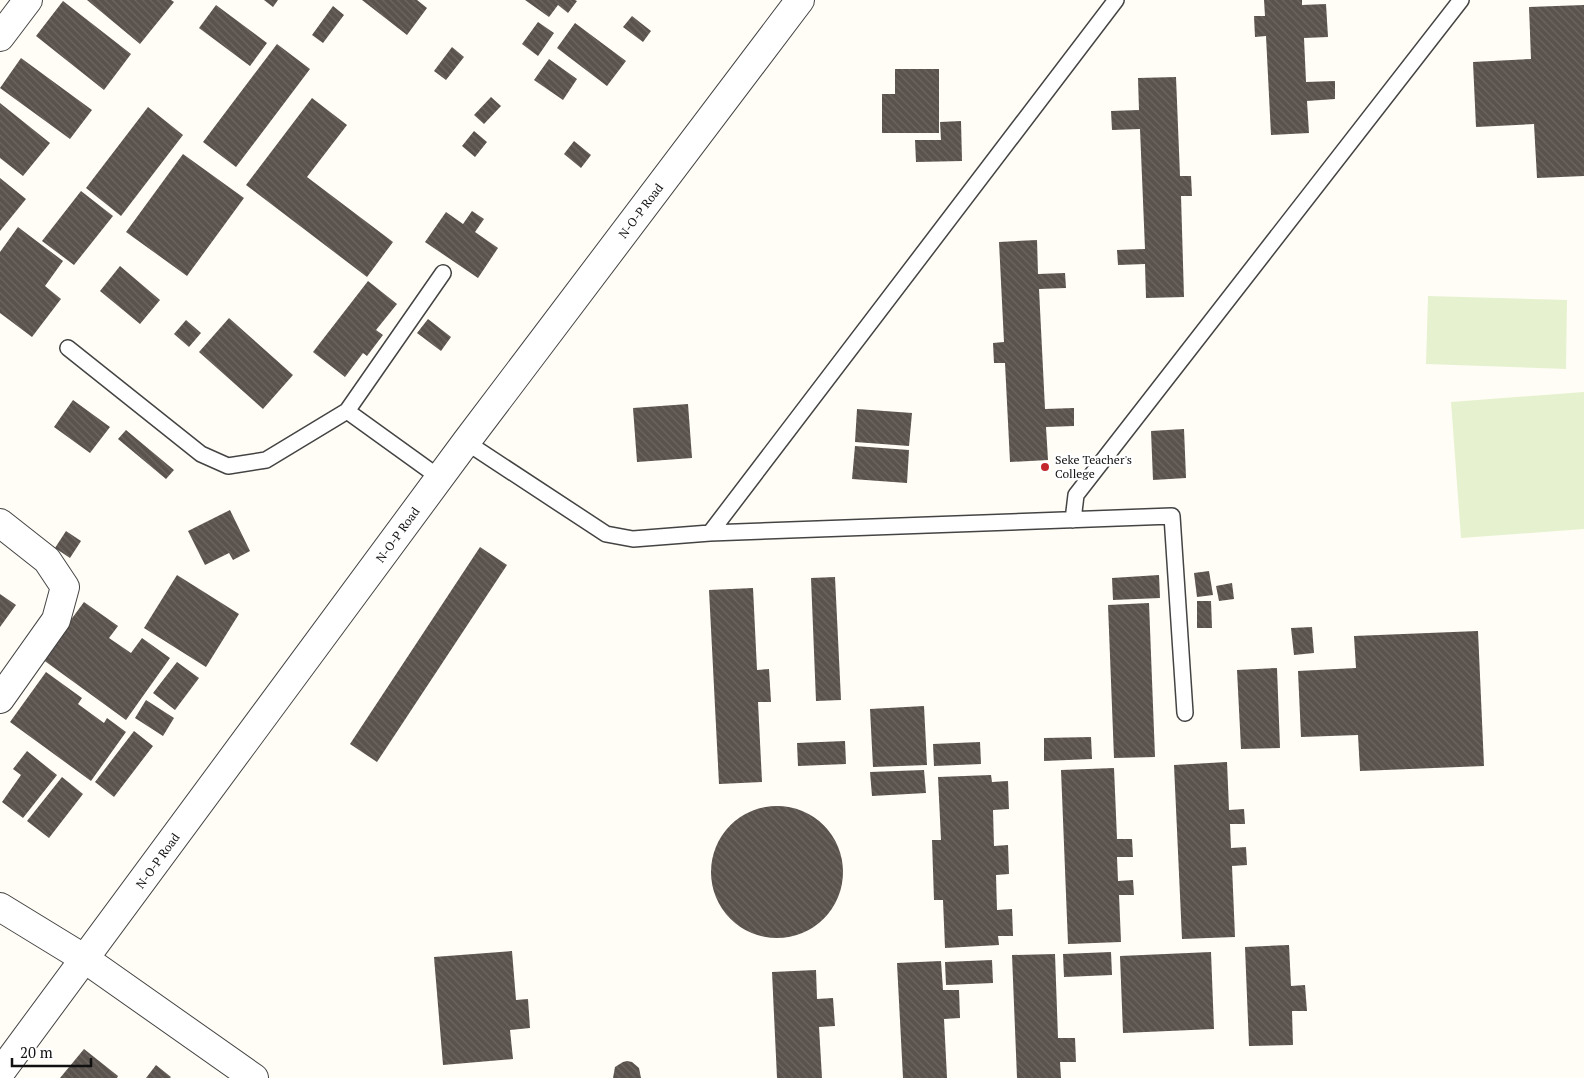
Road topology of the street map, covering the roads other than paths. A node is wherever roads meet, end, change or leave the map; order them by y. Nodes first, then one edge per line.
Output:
1 (28, 0) edge
2 (800, 0) edge
3 (1116, 0) edge
4 (1461, 0) edge
5 (0, 37) edge
6 (443, 273) dead end
7 (68, 348) dead end
8 (347, 411) junction
9 (466, 442) junction
10 (440, 478) junction
11 (1073, 520) junction
12 (0, 523) edge
13 (710, 534) junction
14 (0, 699) edge
15 (1185, 713) dead end
16 (0, 907) edge
17 (85, 960) junction
18 (0, 1073) edge
19 (254, 1078) edge

1 - 5 street
2 - 9 street, N-O-P Road
3 - 13 lane
4 - 11 lane
6 - 8 lane
7 - 8 lane
8 - 10 lane
9 - 10 street, N-O-P Road
9 - 13 lane
10 - 17 street, N-O-P Road
11 - 13 lane
11 - 15 lane
12 - 14 street
16 - 17 street
17 - 18 street, N-O-P Road
17 - 19 street

